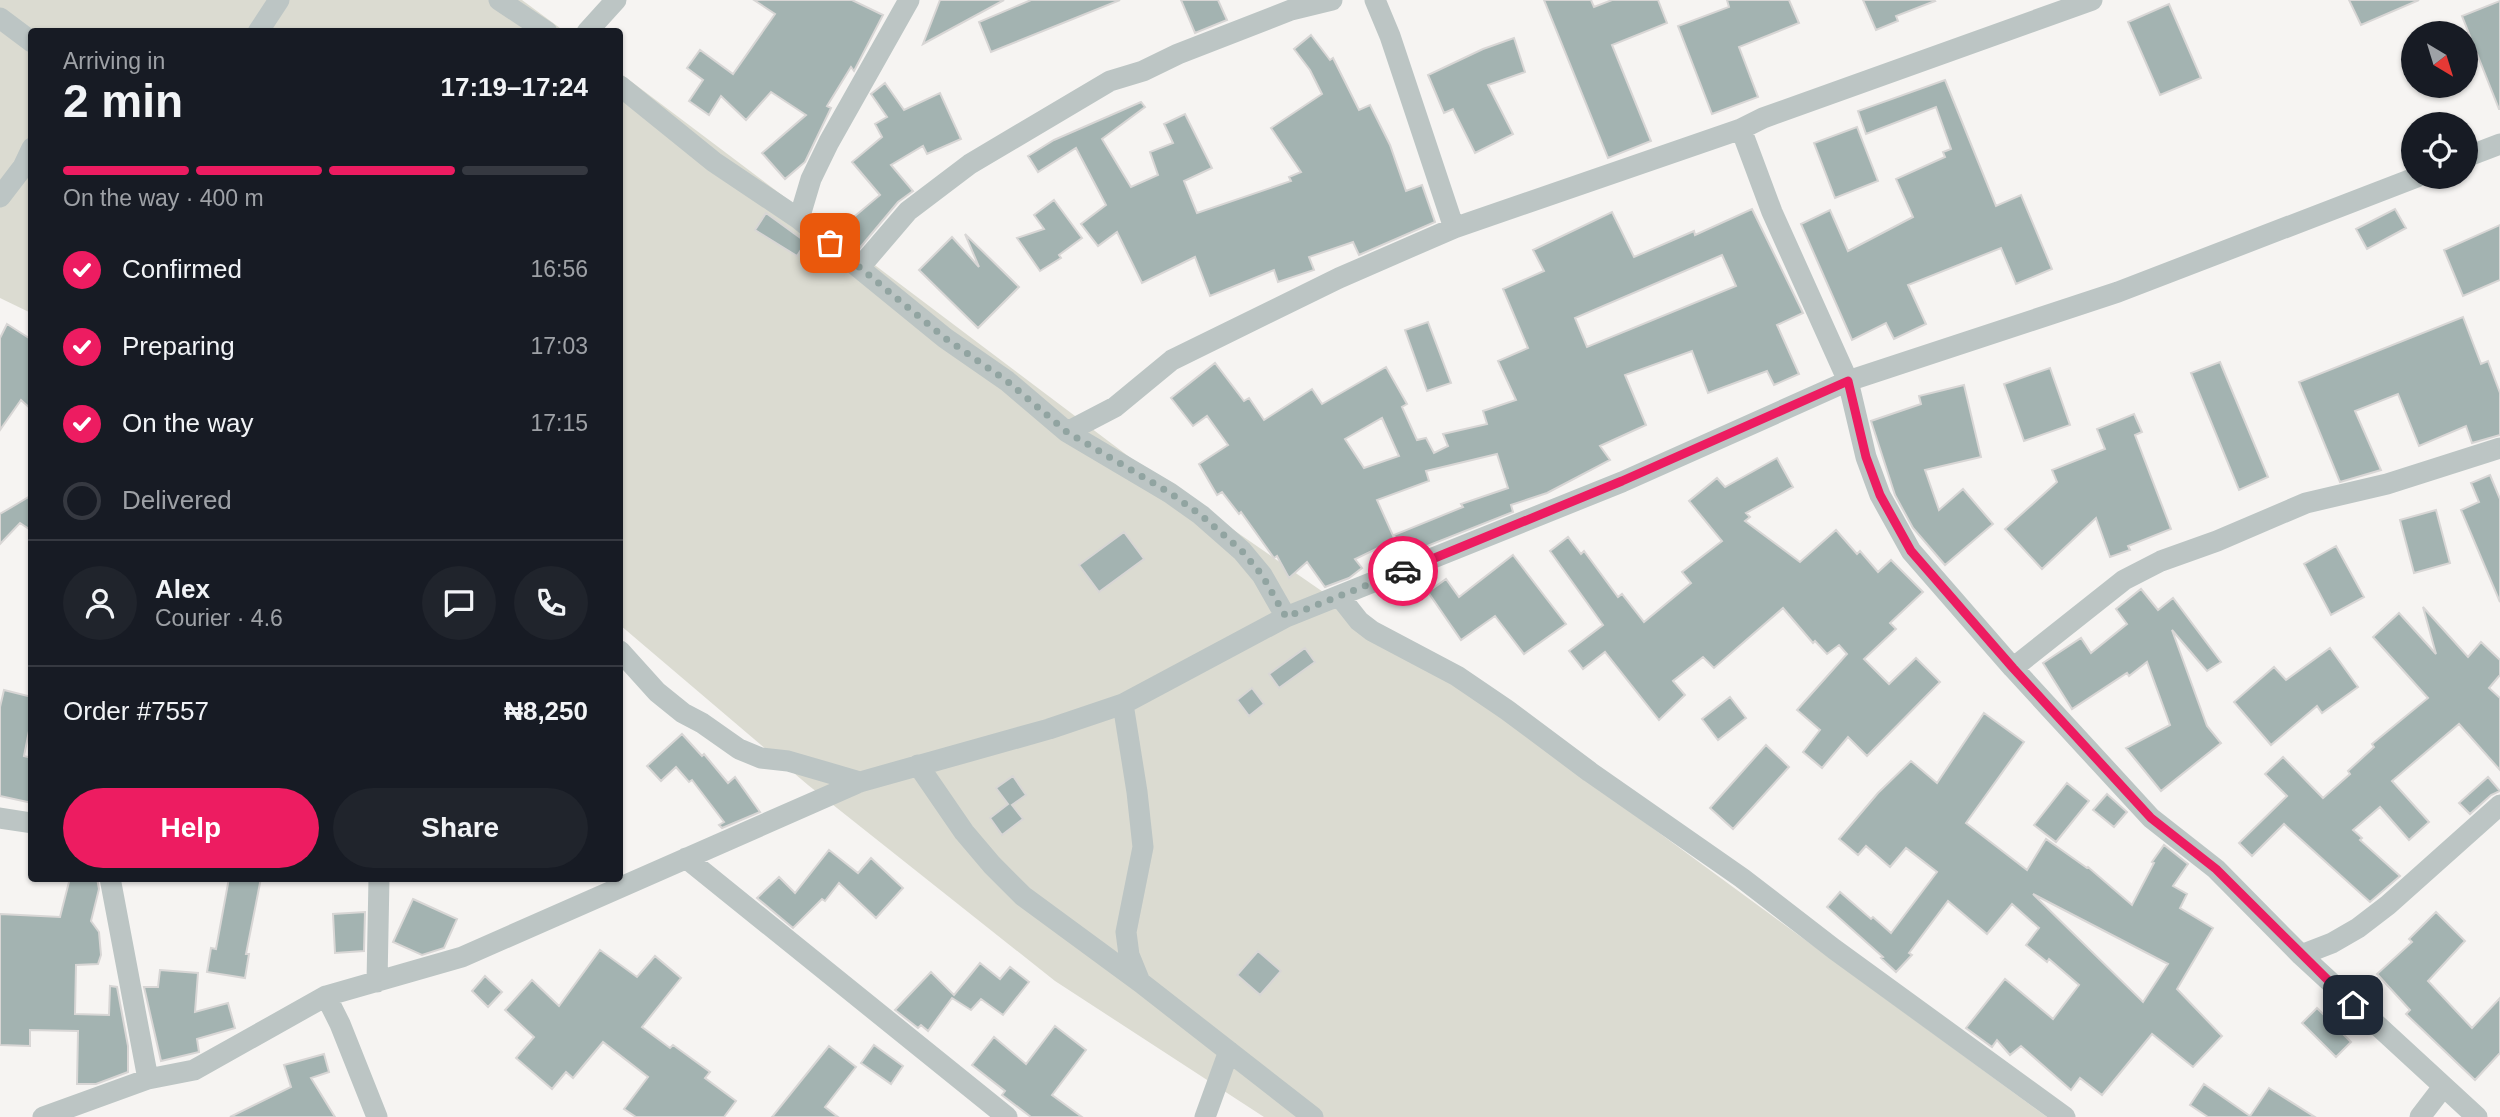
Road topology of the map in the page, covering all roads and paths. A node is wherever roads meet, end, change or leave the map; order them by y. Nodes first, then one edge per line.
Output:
1 (279, 0) edge
2 (499, 0) edge
3 (616, 0) edge
4 (909, 0) edge
5 (1332, 0) edge
6 (1375, 0) edge
7 (2092, 0) edge
8 (0, 18) edge
9 (261, 28) edge
10 (541, 28) edge
11 (591, 28) edge
12 (28, 39) edge
13 (623, 88) edge
14 (1741, 129) junction
15 (2500, 144) edge
16 (2478, 153) edge
17 (28, 160) edge
18 (2401, 183) edge
19 (0, 197) edge
20 (799, 219) junction
21 (1454, 228) junction
22 (860, 267) junction
23 (1848, 381) junction
24 (1067, 432) junction
25 (2500, 448) edge
26 (1340, 597) junction
27 (1286, 617) junction
28 (624, 663) edge
29 (2013, 668) junction
30 (1123, 704) junction
31 (918, 765) junction
32 (860, 782) junction
33 (2500, 805) edge
34 (0, 818) edge
35 (28, 822) edge
36 (687, 858) junction
37 (111, 882) edge
38 (379, 882) edge
39 (2301, 955) junction
40 (377, 982) junction
41 (1140, 982) junction
42 (327, 996) junction
43 (1228, 1051) junction
44 (148, 1079) junction
45 (2443, 1087) junction
46 (43, 1117) edge
47 (377, 1117) edge
48 (1007, 1117) edge
49 (1205, 1117) edge
50 (1313, 1117) edge
51 (2065, 1117) edge
52 (2420, 1117) edge
53 (2477, 1117) edge

1 - 9 street
2 - 10 street
3 - 11 street
4 - 20 street
5 - 22 street
6 - 21 street
7 - 14 street
8 - 12 street
13 - 20 street
14 - 21 street
14 - 23 street
15 - 16 street
17 - 19 street
18 - 23 street
20 - 22 street
21 - 24 street
22 - 24 street
23 - 26 street
23 - 29 street
24 - 27 street
25 - 29 street
26 - 27 street
26 - 51 street
27 - 30 street
28 - 32 street
29 - 39 street
30 - 31 street
30 - 41 street
31 - 32 street
31 - 41 street
32 - 36 street
33 - 39 street
34 - 35 street
36 - 40 street
36 - 48 street
37 - 44 street
38 - 40 street
39 - 45 street
40 - 42 street
41 - 43 street
42 - 44 street
42 - 47 street
43 - 49 street
43 - 50 street
44 - 46 street
45 - 52 street
45 - 53 street

